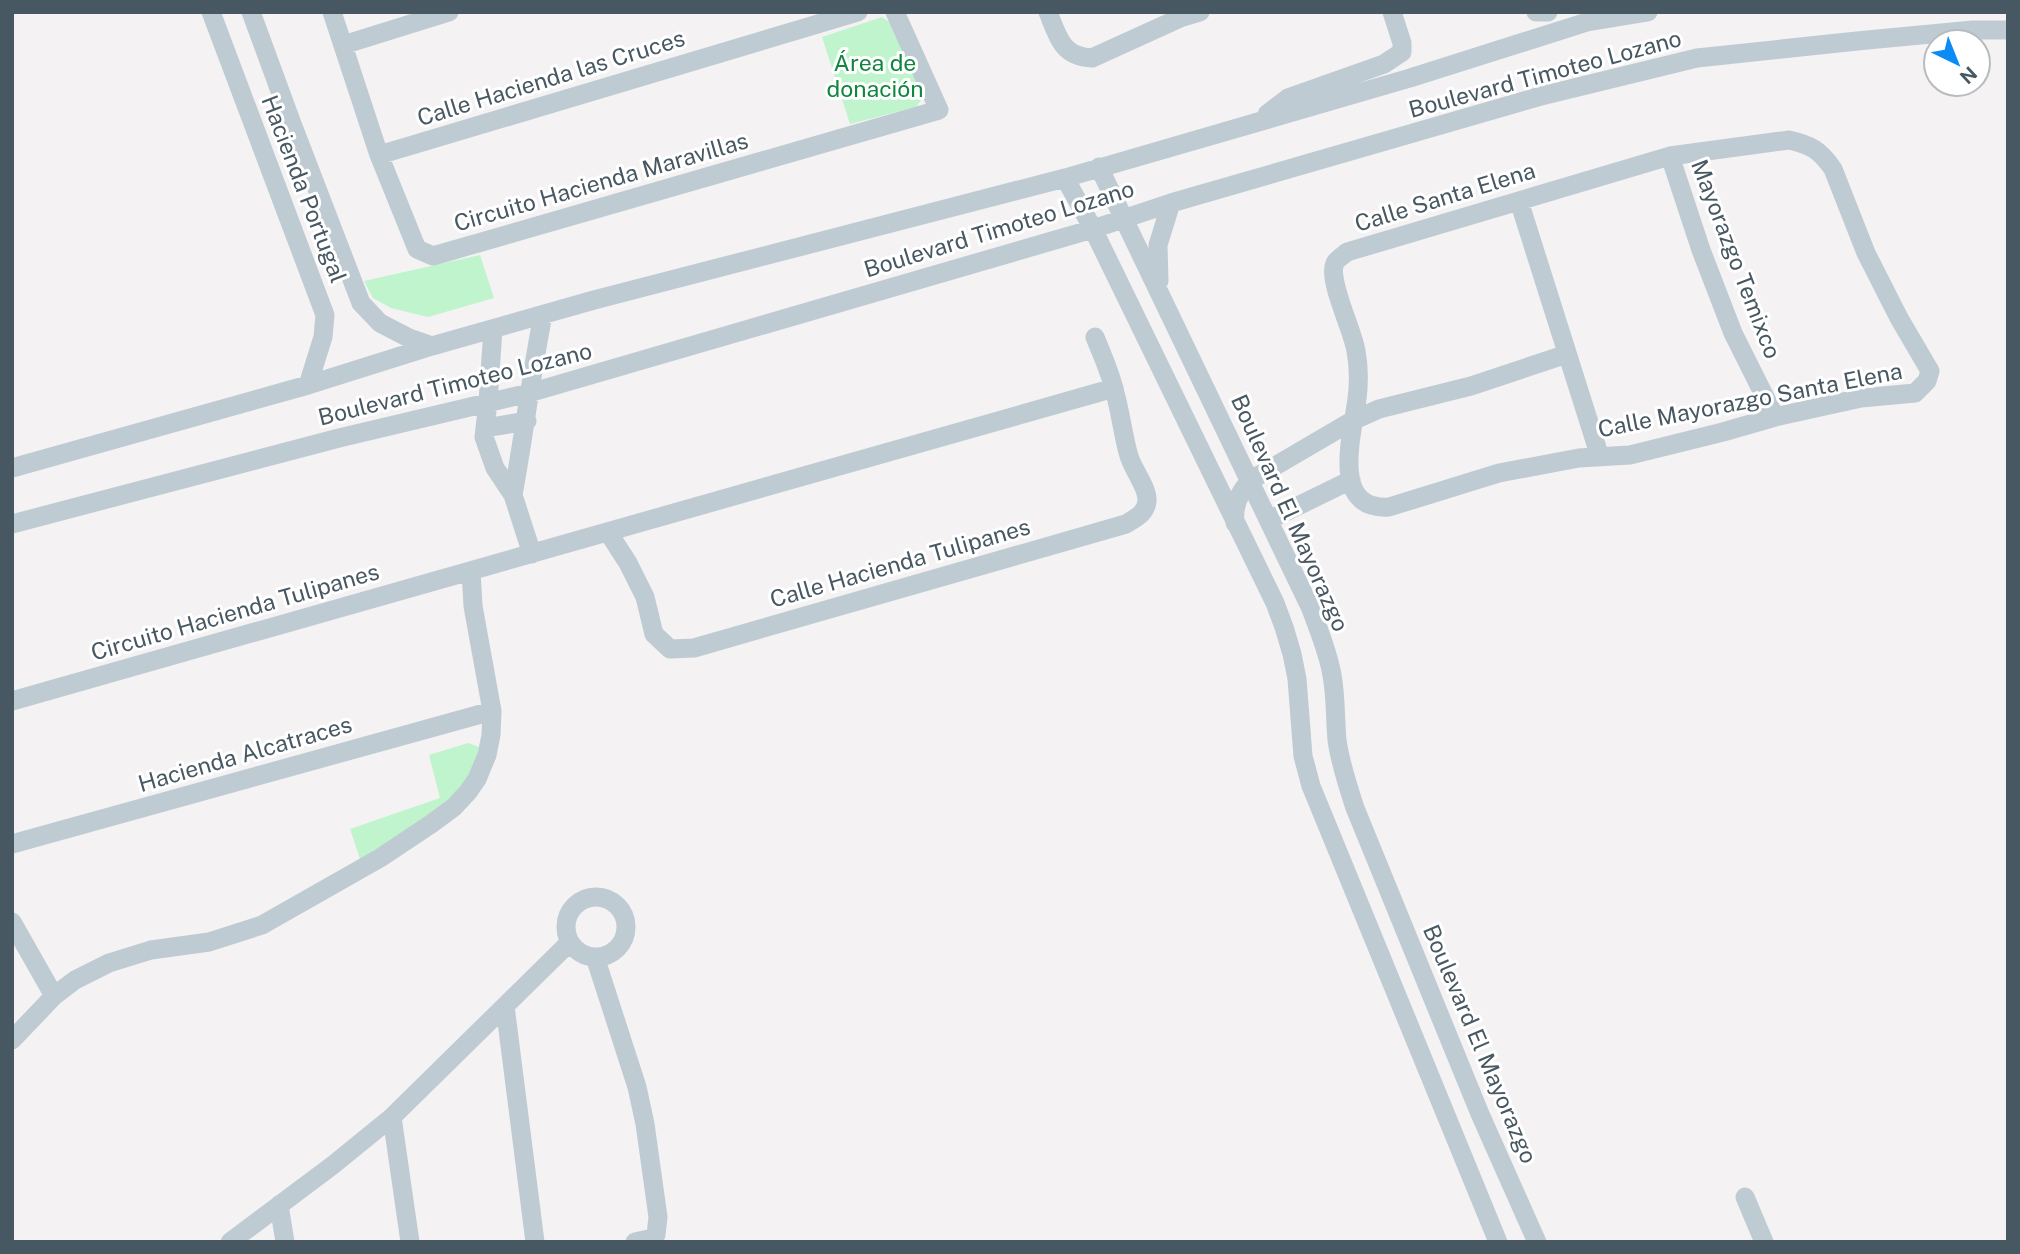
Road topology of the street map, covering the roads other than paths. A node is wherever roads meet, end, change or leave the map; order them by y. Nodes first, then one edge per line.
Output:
1 (211, 12) edge
2 (251, 12) edge
3 (332, 12) edge
4 (449, 12) edge
5 (858, 12) edge
6 (895, 12) edge
7 (1048, 12) edge
8 (1200, 12) edge
9 (1392, 12) edge
10 (1536, 12) edge
11 (1548, 12) edge
12 (1648, 12) edge
13 (2008, 30) edge
14 (343, 45) junction
15 (1256, 122) junction
16 (1818, 151) joint
17 (379, 155) junction
18 (1670, 156) junction
19 (1099, 167) junction
20 (1065, 178) junction
21 (1519, 201) junction
22 (1171, 203) junction
23 (1123, 219) junction
24 (1093, 229) junction
25 (1159, 289) junction
26 (543, 315) junction
27 (493, 329) junction
28 (1096, 337) dead end
29 (432, 346) junction
30 (1567, 354) junction
31 (307, 385) junction
32 (1114, 388) junction
33 (529, 393) junction
34 (488, 402) junction
35 (1775, 416) junction
36 (527, 421) junction
37 (1352, 421) junction
38 (485, 428) junction
39 (1600, 457) junction
40 (12, 468) edge
41 (1251, 480) junction
42 (1351, 480) junction
43 (513, 495) junction
44 (1269, 520) junction
45 (12, 523) edge
46 (1235, 524) junction
47 (608, 532) junction
48 (532, 554) junction
49 (471, 571) junction
50 (12, 701) edge
51 (492, 711) junction
52 (12, 845) edge
53 (15, 938) edge
54 (570, 942) junction
55 (595, 957) junction
56 (54, 996) junction
57 (505, 1006) junction
58 (14, 1036) edge
59 (392, 1117) junction
60 (1745, 1197) dead end
61 (279, 1206) junction
62 (230, 1242) edge
63 (285, 1242) edge
64 (410, 1242) edge
65 (535, 1242) edge
66 (635, 1242) edge
67 (1498, 1242) edge
68 (1537, 1242) edge
69 (1764, 1242) edge

1 - 31 street, Hacienda Portugal
2 - 29 street, Hacienda Portugal
3 - 14 street, Circuito Hacienda Maravillas
4 - 14 street
5 - 17 street, Calle Hacienda las Cruces
6 - 17 street, Circuito Hacienda Maravillas
7 - 8 street
9 - 15 street
10 - 11 street
12 - 15 street, Boulevard Timoteo Lozano
13 - 22 street, Boulevard Timoteo Lozano
14 - 17 street, Circuito Hacienda Maravillas
15 - 19 street, Boulevard Timoteo Lozano
16 - 18 street, Calle Santa Elena
16 - 35 street, Calle Mayorazgo Santa Elena
18 - 21 street, Calle Santa Elena
18 - 35 street, Mayorazgo Temixco
19 - 20 street, Boulevard Timoteo Lozano
19 - 23 street, Boulevard El Mayorazgo
20 - 24 street
20 - 26 street, Boulevard Timoteo Lozano
21 - 30 street
21 - 37 street, Calle Santa Elena
22 - 23 street, Boulevard Timoteo Lozano
22 - 25 street
23 - 24 street, Boulevard Timoteo Lozano
23 - 25 street, Boulevard El Mayorazgo
24 - 33 street, Boulevard Timoteo Lozano
24 - 46 street
25 - 41 street, Boulevard El Mayorazgo
26 - 27 street, Boulevard Timoteo Lozano
26 - 33 street
27 - 29 street, Boulevard Timoteo Lozano
27 - 34 street
28 - 32 street, Calle Hacienda Tulipanes
29 - 31 street, Boulevard Timoteo Lozano
30 - 37 street
30 - 39 street
31 - 40 street, Boulevard Timoteo Lozano
32 - 47 street
32 - 47 street, Calle Hacienda Tulipanes
33 - 34 street, Boulevard Timoteo Lozano
33 - 36 street
34 - 38 street
34 - 45 street, Boulevard Timoteo Lozano
35 - 39 street, Calle Mayorazgo Santa Elena
36 - 38 street
36 - 43 street
37 - 41 street
37 - 42 street, Calle Santa Elena
38 - 43 street
39 - 42 street, Calle Mayorazgo Santa Elena
41 - 44 street, Boulevard El Mayorazgo
41 - 46 street
42 - 44 street
43 - 48 street
44 - 68 street, Boulevard El Mayorazgo
46 - 67 street
47 - 48 street
48 - 49 street, Circuito Hacienda Tulipanes
49 - 50 street, Circuito Hacienda Tulipanes
49 - 51 street
51 - 52 street, Hacienda Alcatraces
51 - 56 street
53 - 56 street
54 - 55 street
54 - 55 street
54 - 57 street
55 - 66 street
56 - 58 street
57 - 59 street
57 - 65 street
59 - 61 street
59 - 64 street
60 - 69 street
61 - 62 street
61 - 63 street

